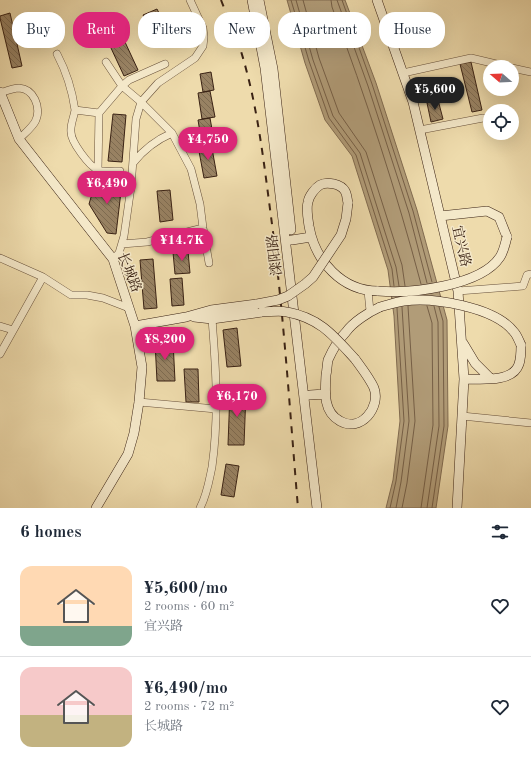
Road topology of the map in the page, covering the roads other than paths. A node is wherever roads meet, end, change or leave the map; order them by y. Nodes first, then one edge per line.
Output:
1 (190, 0) edge
2 (252, 0) edge
3 (259, 0) edge
4 (377, 0) edge
5 (57, 54) dead end
6 (483, 61) edge
7 (106, 62) dead end
8 (165, 64) dead end
9 (519, 69) edge
10 (531, 72) edge
11 (403, 73) junction
12 (122, 86) junction
13 (0, 92) edge
14 (141, 102) junction
15 (75, 110) junction
16 (99, 113) junction
17 (483, 118) dead end
18 (420, 130) junction
19 (172, 133) junction
20 (20, 139) junction
21 (133, 163) junction
22 (98, 170) junction
23 (120, 171) dead end
24 (440, 216) junction
25 (203, 228) junction
26 (311, 237) junction
27 (292, 240) junction
28 (122, 244) junction
29 (0, 258) edge
30 (112, 259) junction
31 (209, 263) dead end
32 (531, 274) edge
33 (43, 277) junction
34 (368, 291) junction
35 (458, 291) junction
36 (129, 308) junction
37 (259, 308) junction
38 (370, 311) junction
39 (186, 317) junction
40 (212, 319) junction
41 (0, 326) edge
42 (135, 326) junction
43 (13, 330) junction
44 (462, 340) junction
45 (0, 354) edge
46 (490, 378) junction
47 (464, 380) junction
48 (325, 394) junction
49 (310, 395) junction
50 (139, 402) junction
51 (216, 409) junction
52 (462, 416) junction
53 (531, 423) edge
54 (96, 508) edge
55 (200, 508) edge
56 (318, 508) edge
57 (323, 508) edge
58 (456, 508) edge

1 - 14 street
2 - 56 street, 滦阳路
3 - 27 street, 滦阳路
4 - 11 street, 宜兴路
5 - 15 street
6 - 11 street
7 - 12 street
8 - 12 street
9 - 10 street
11 - 18 street, 宜兴路
12 - 14 street
12 - 16 street
13 - 20 street, 长城路
13 - 20 street
14 - 19 street
14 - 21 street
15 - 16 street
15 - 22 street
16 - 22 street
17 - 18 street
18 - 24 street, 宜兴路
19 - 21 street
19 - 25 street
20 - 30 street, 长城路
21 - 28 street
22 - 23 street
24 - 34 street, bridge
24 - 35 street, 宜兴路
25 - 28 street
25 - 31 street
26 - 27 street
26 - 34 street
26 - 37 street, bridge
27 - 49 street, 滦阳路
28 - 30 street
29 - 33 street
30 - 36 street, 长城路
32 - 35 street
33 - 36 street
33 - 43 street
34 - 38 street
35 - 44 street, 宜兴路
36 - 42 street, 长城路
37 - 39 street
37 - 40 street
37 - 48 street, bridge
38 - 46 street, bridge
38 - 48 street
39 - 40 street
39 - 42 street
40 - 51 street
41 - 43 street
42 - 50 street, 长城路
43 - 45 street
44 - 46 street
44 - 47 street, 宜兴路
46 - 47 street
47 - 52 street, 宜兴路
48 - 49 street
49 - 57 street, 滦阳路
50 - 51 street
50 - 54 street, 长城路
51 - 55 street
52 - 53 street
52 - 58 street, 宜兴路

